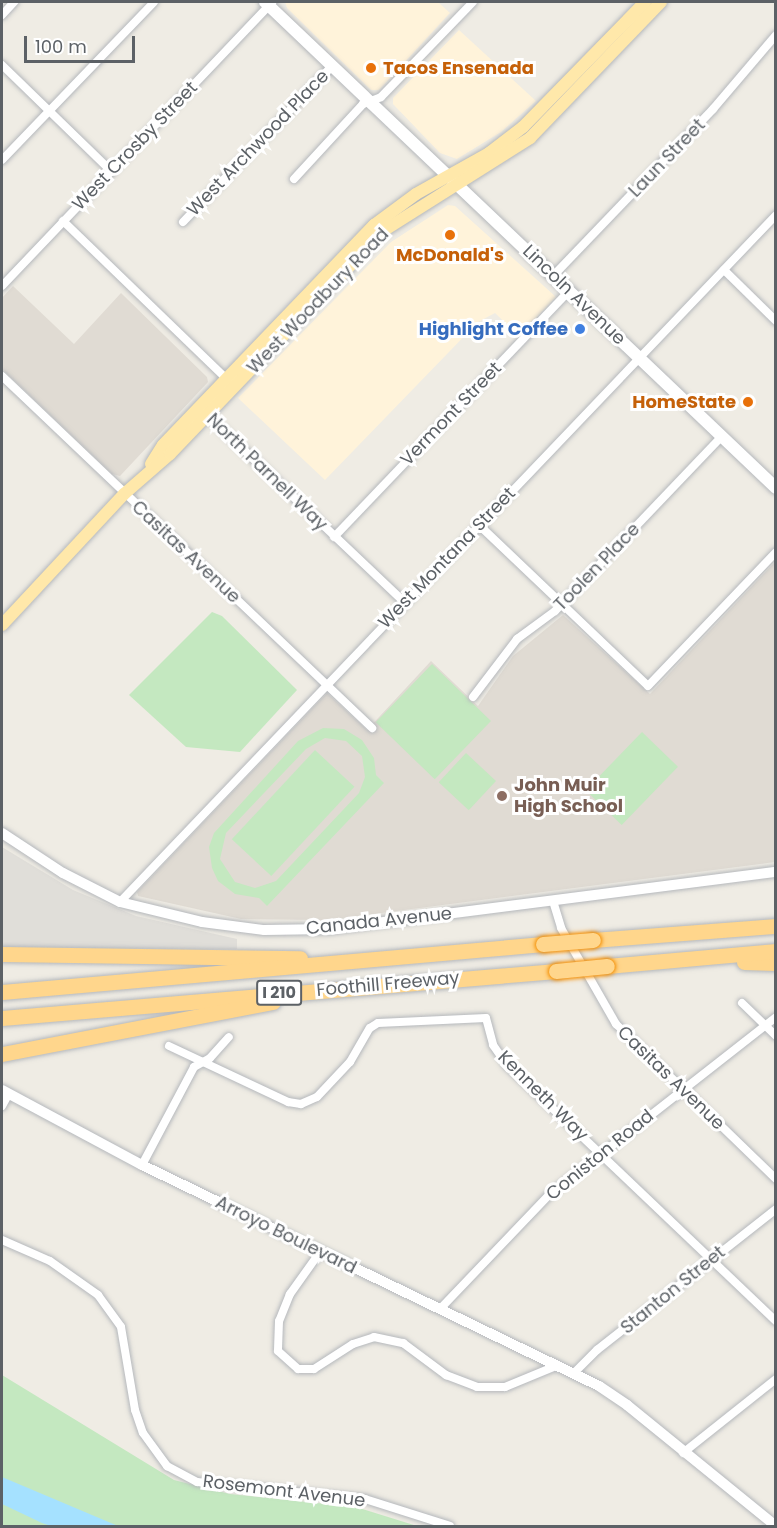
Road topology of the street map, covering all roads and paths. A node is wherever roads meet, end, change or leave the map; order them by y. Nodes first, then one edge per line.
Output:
1 (14, 2) edge
2 (154, 2) edge
3 (473, 2) edge
4 (645, 2) edge
5 (661, 2) edge
6 (269, 3) edge
7 (2, 15) edge
8 (776, 35) edge
9 (2, 65) edge
10 (333, 65) junction
11 (372, 102) junction
12 (49, 110) junction
13 (2, 160) edge
14 (112, 172) junction
15 (294, 179) dead end
16 (454, 180) junction
17 (776, 215) edge
18 (63, 221) junction
19 (183, 222) dead end
20 (724, 270) junction
21 (553, 276) junction
22 (2, 286) edge
23 (569, 291) junction
24 (776, 321) edge
25 (638, 358) junction
26 (2, 376) edge
27 (231, 382) junction
28 (203, 411) junction
29 (721, 437) junction
30 (776, 488) edge
31 (124, 494) junction
32 (479, 525) junction
33 (334, 537) junction
34 (776, 552) edge
35 (405, 603) junction
36 (561, 603) junction
37 (2, 625) edge
38 (326, 686) junction
39 (473, 697) dead end
40 (372, 728) dead end
41 (2, 833) edge
42 (776, 872) edge
43 (553, 901) junction
44 (120, 902) junction
45 (776, 920) edge
46 (776, 926) edge
47 (735, 930) junction
48 (776, 951) edge
49 (2, 954) edge
50 (681, 960) junction
51 (363, 961) junction
52 (776, 963) edge
53 (348, 987) junction
54 (2, 992) edge
55 (742, 1003) dead end
56 (776, 1017) edge
57 (2, 1018) edge
58 (765, 1026) junction
59 (776, 1036) edge
60 (229, 1037) dead end
61 (169, 1046) dead end
62 (2, 1054) edge
63 (201, 1062) junction
64 (682, 1089) junction
65 (5, 1093) edge
66 (2, 1106) edge
67 (600, 1154) junction
68 (142, 1165) junction
69 (776, 1179) edge
70 (776, 1209) edge
71 (2, 1240) edge
72 (320, 1252) junction
73 (711, 1259) junction
74 (440, 1309) junction
75 (776, 1321) edge
76 (558, 1365) junction
77 (574, 1373) junction
78 (776, 1379) edge
79 (683, 1453) junction
80 (776, 1526) edge
81 (450, 1527) edge

1 - 7 street
2 - 12 street
3 - 11 street
4 - 16 main road, West Woodbury Road
5 - 16 main road, West Woodbury Road
6 - 10 main road, Lincoln Avenue
6 - 14 street, West Crosby Street
8 - 21 street, Laun Street
9 - 12 street
10 - 11 main road, Lincoln Avenue
10 - 19 street, West Archwood Place
11 - 15 street
11 - 16 main road, Lincoln Avenue
12 - 13 street
12 - 14 street
14 - 18 street, West Crosby Street
16 - 21 main road, Lincoln Avenue
16 - 27 main road, West Woodbury Road
17 - 20 street, West Montana Street
18 - 22 street, West Crosby Street
18 - 27 street
20 - 24 street
20 - 25 street, West Montana Street
21 - 23 main road, Lincoln Avenue
23 - 25 main road, Lincoln Avenue
23 - 33 street, Vermont Street
25 - 29 main road, Lincoln Avenue
25 - 32 street, West Montana Street
26 - 31 street, Casitas Avenue
27 - 28 main road, West Woodbury Road
28 - 31 main road, West Woodbury Road
28 - 33 street, North Parnell Way
29 - 30 main road, Lincoln Avenue
29 - 36 street, Toolen Place
31 - 37 main road, West Woodbury Road
31 - 38 street, Casitas Avenue
32 - 35 street, West Montana Street
32 - 36 street
33 - 35 street, North Parnell Way
34 - 36 street
35 - 38 street, West Montana Street
36 - 39 street, Toolen Place
38 - 40 street, Casitas Avenue
38 - 44 street, West Montana Street
41 - 44 street, Canada Avenue
42 - 43 street, Canada Avenue
43 - 44 street, Canada Avenue
43 - 64 street, Casitas Avenue
45 - 47 highway
46 - 47 highway, Foothill Freeway / I 210
47 - 51 highway, Foothill Freeway / I 210, bridge
48 - 50 highway, Foothill Freeway / I 210
49 - 51 highway
50 - 52 highway
50 - 53 highway, Foothill Freeway / I 210, bridge
51 - 54 highway, Foothill Freeway / I 210
53 - 57 highway, Foothill Freeway / I 210
53 - 62 highway
55 - 58 street
56 - 58 street, Coniston Road
58 - 59 street
58 - 64 street, Coniston Road
60 - 63 street
61 - 63 street, Kenneth Way
63 - 67 street, Kenneth Way
63 - 68 street
64 - 67 street, Coniston Road
64 - 69 street, Casitas Avenue
65 - 66 street
65 - 68 street, Arroyo Boulevard
67 - 73 street, Kenneth Way
67 - 74 street, Coniston Road
68 - 72 street, Arroyo Boulevard
70 - 73 street, Stanton Street
71 - 81 street, Rosemont Avenue
72 - 74 street, Arroyo Boulevard
72 - 76 street
73 - 75 street, Kenneth Way
73 - 77 street, Stanton Street
74 - 76 street, Arroyo Boulevard
76 - 77 street, Arroyo Boulevard
77 - 79 street, Arroyo Boulevard
78 - 79 street
79 - 80 street, Arroyo Boulevard

